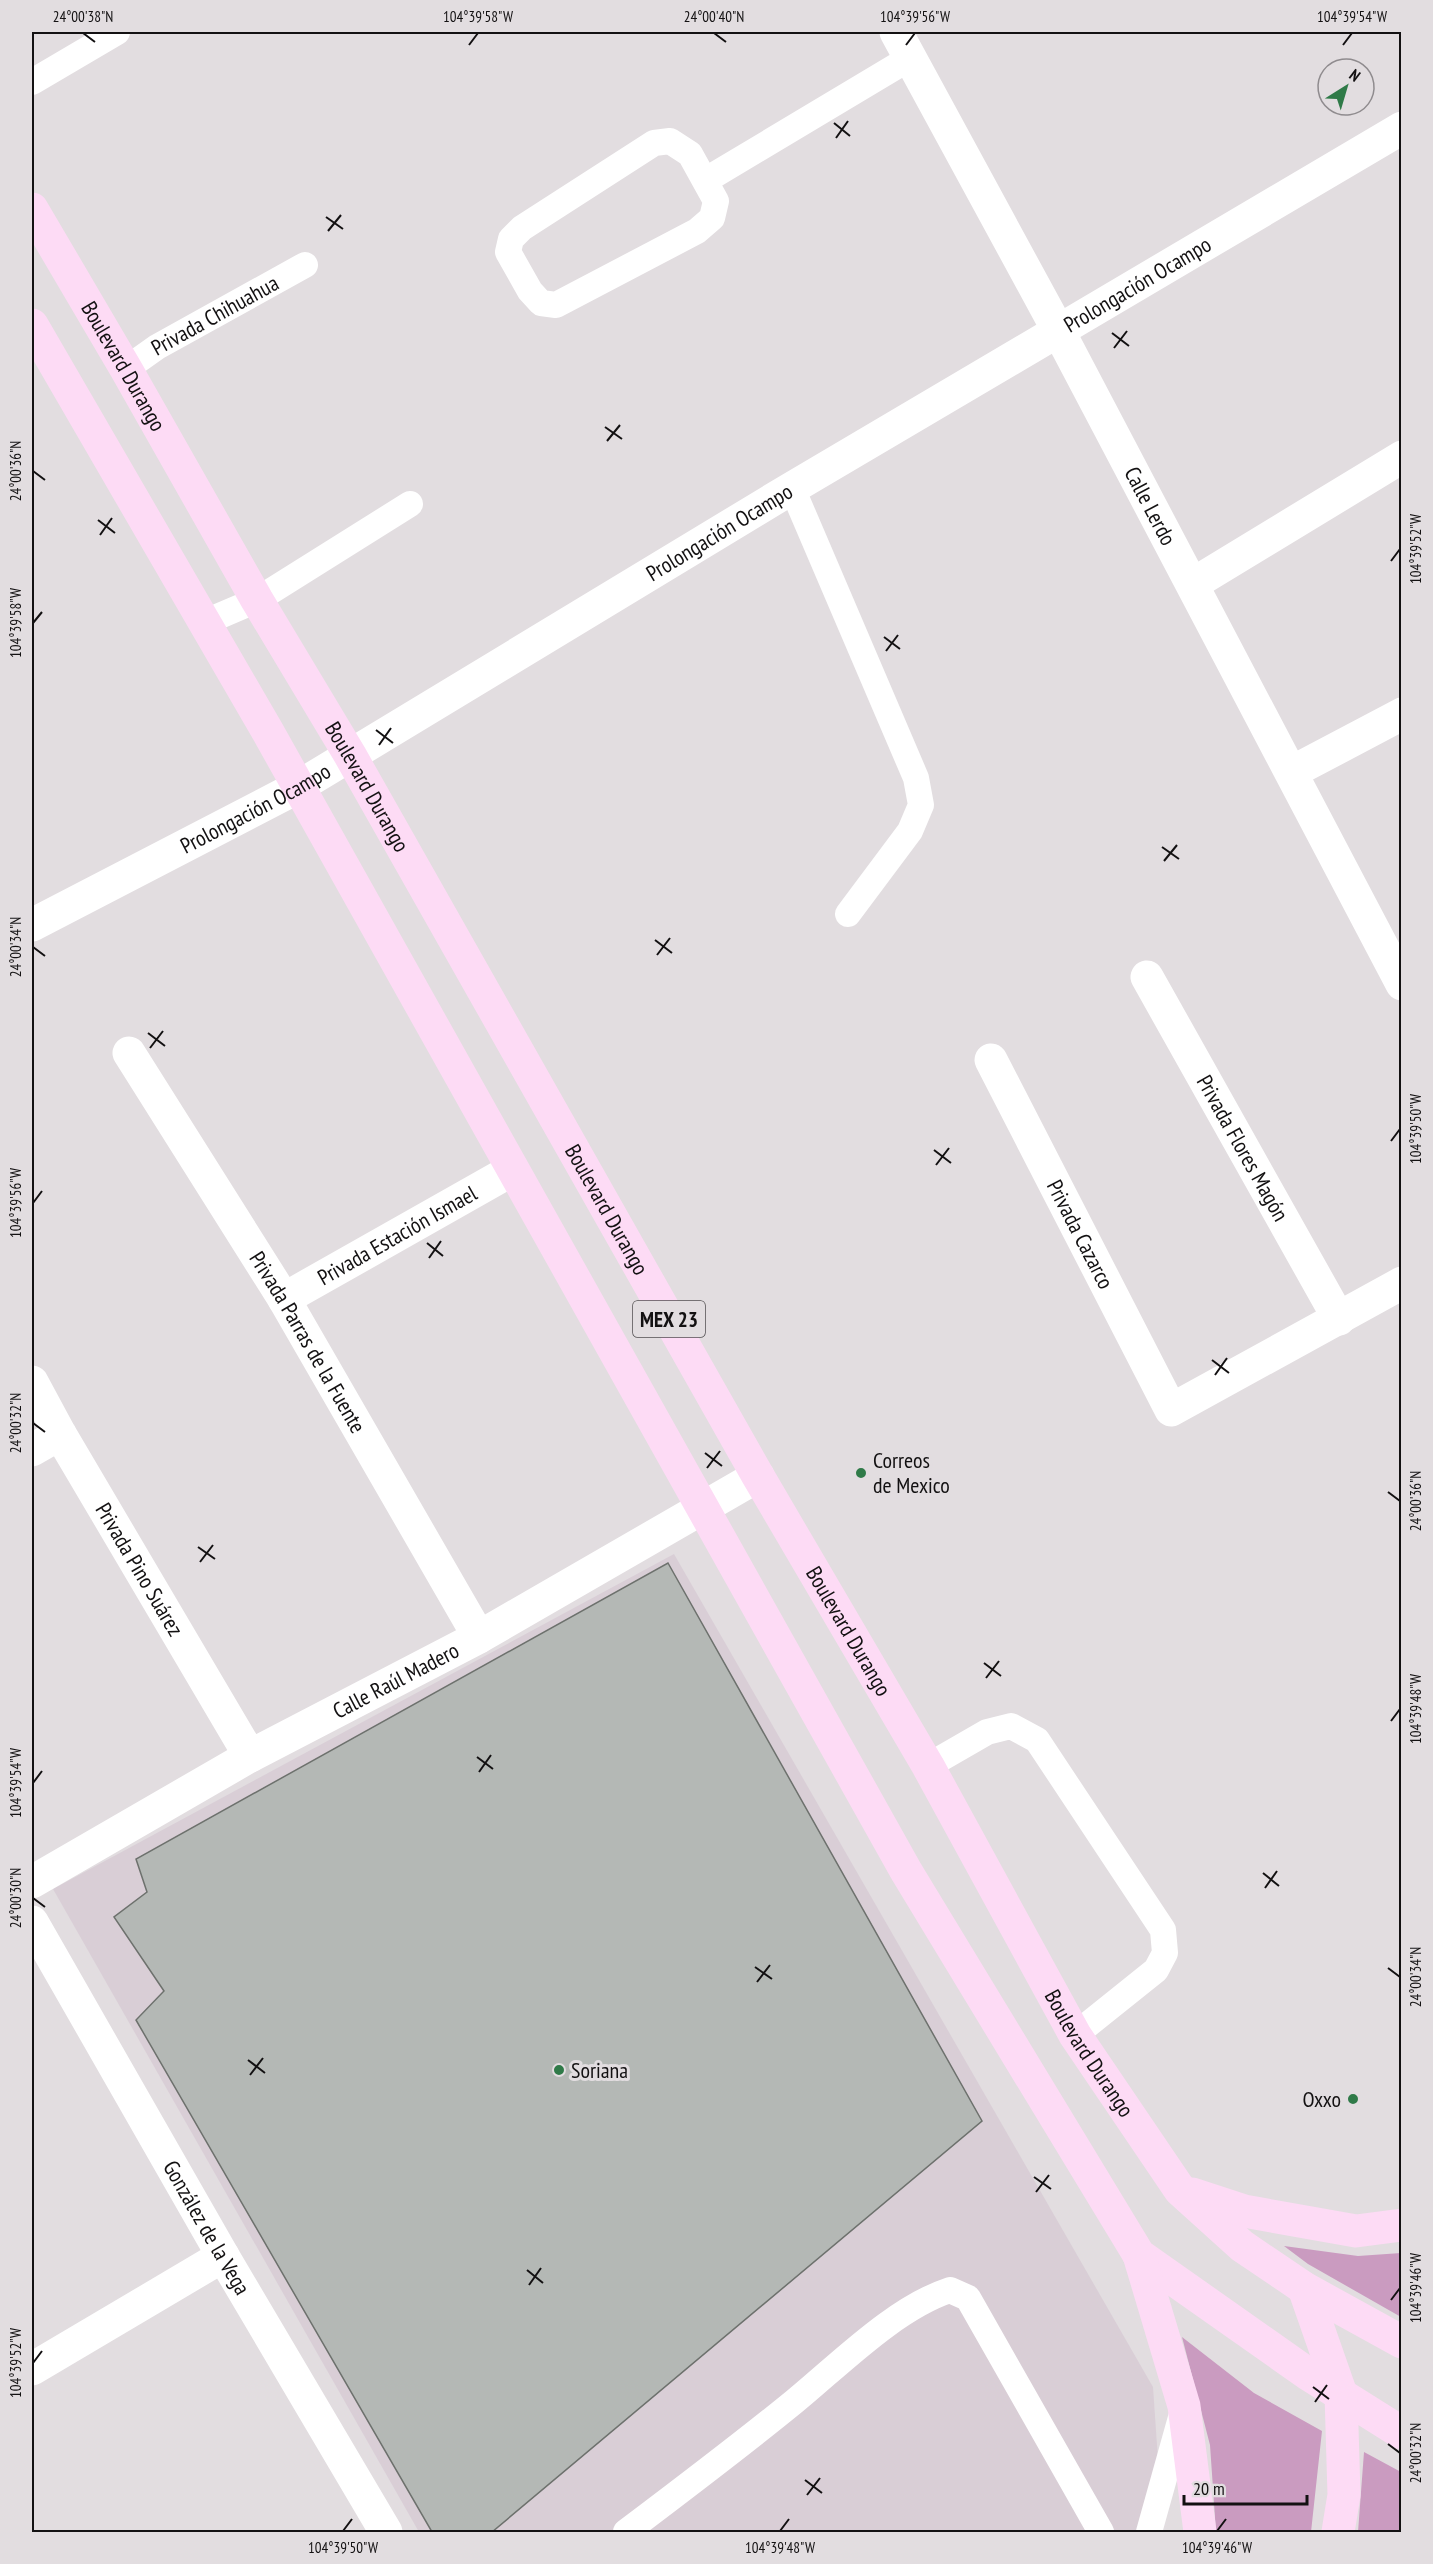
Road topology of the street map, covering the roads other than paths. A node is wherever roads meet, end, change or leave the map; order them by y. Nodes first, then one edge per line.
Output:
1 (117, 32) edge
2 (903, 45) edge
3 (32, 82) edge
4 (1401, 128) edge
5 (706, 180) junction
6 (32, 209) edge
7 (305, 266) dead end
8 (32, 325) edge
9 (1058, 330) junction
10 (126, 369) junction
11 (1401, 457) edge
12 (792, 488) junction
13 (410, 504) dead end
14 (1193, 584) junction
15 (256, 600) junction
16 (203, 623) junction
17 (1401, 714) edge
18 (350, 755) junction
19 (1292, 772) junction
20 (298, 787) junction
21 (848, 914) dead end
22 (34, 919) edge
23 (1147, 977) dead end
24 (1401, 984) edge
25 (129, 1053) dead end
26 (991, 1060) dead end
27 (512, 1170) junction
28 (1401, 1283) edge
29 (284, 1299) junction
30 (1339, 1319) junction
31 (32, 1382) edge
32 (60, 1434) junction
33 (32, 1450) edge
34 (758, 1476) junction
35 (704, 1507) junction
36 (479, 1637) junction
37 (250, 1756) junction
38 (928, 1766) junction
39 (32, 1882) edge
40 (32, 1922) edge
41 (1075, 2035) junction
42 (1180, 2190) junction
43 (1401, 2225) edge
44 (1139, 2255) junction
45 (223, 2256) junction
46 (1304, 2289) junction
47 (1401, 2342) edge
48 (32, 2368) edge
49 (1341, 2394) junction
50 (1184, 2406) junction
51 (1401, 2433) edge
52 (386, 2532) edge
53 (626, 2532) edge
54 (1101, 2532) edge
55 (1149, 2532) edge
56 (1200, 2532) edge
57 (1338, 2532) edge

1 - 3 lane
2 - 5 lane
2 - 9 street, Calle Lerdo
4 - 9 street, Prolongación Ocampo
5 - 5 lane
6 - 10 main road, Boulevard Durango / MEX 23
7 - 10 lane, Privada Chihuahua
8 - 16 main road, MEX 23
9 - 12 street, Prolongación Ocampo
9 - 14 street, Calle Lerdo
10 - 15 main road, Boulevard Durango / MEX 23
11 - 14 street
12 - 18 street, Prolongación Ocampo
12 - 21 lane
13 - 15 lane
14 - 19 street, Calle Lerdo
15 - 16 lane
15 - 18 main road, Boulevard Durango / MEX 23
16 - 20 main road, MEX 23
17 - 19 street
18 - 20 street, Prolongación Ocampo
18 - 34 main road, Boulevard Durango / MEX 23
19 - 24 street, Calle Lerdo
20 - 22 street, Prolongación Ocampo
20 - 27 main road, MEX 23
23 - 30 street, Privada Flores Magón
25 - 29 street, Privada Parras de la Fuente
26 - 30 street, Privada Cazarco
27 - 29 street, Privada Estación Ismael
27 - 35 main road, MEX 23
28 - 30 street
29 - 36 street, Privada Parras de la Fuente
31 - 32 street, Privada Pino Suárez
32 - 33 street
32 - 37 street, Privada Pino Suárez
34 - 35 street, Calle Raúl Madero
34 - 38 main road, Boulevard Durango / MEX 23
35 - 36 street, Calle Raúl Madero
35 - 44 main road, MEX 23
36 - 37 street, Calle Raúl Madero
37 - 39 street, Calle Raúl Madero
38 - 41 main road, Boulevard Durango / MEX 23
38 - 41 lane
40 - 45 street, González de la Vega
41 - 42 main road, Boulevard Durango / MEX 23
42 - 43 main road
42 - 46 main road, Boulevard Durango / MEX 23
44 - 49 main road, MEX 23
44 - 50 main road
45 - 48 street
45 - 52 street, González de la Vega
46 - 47 main road, Boulevard Durango / MEX 23
46 - 49 main road
49 - 51 main road, MEX 23
49 - 57 main road
50 - 55 lane
50 - 56 main road
53 - 54 lane

